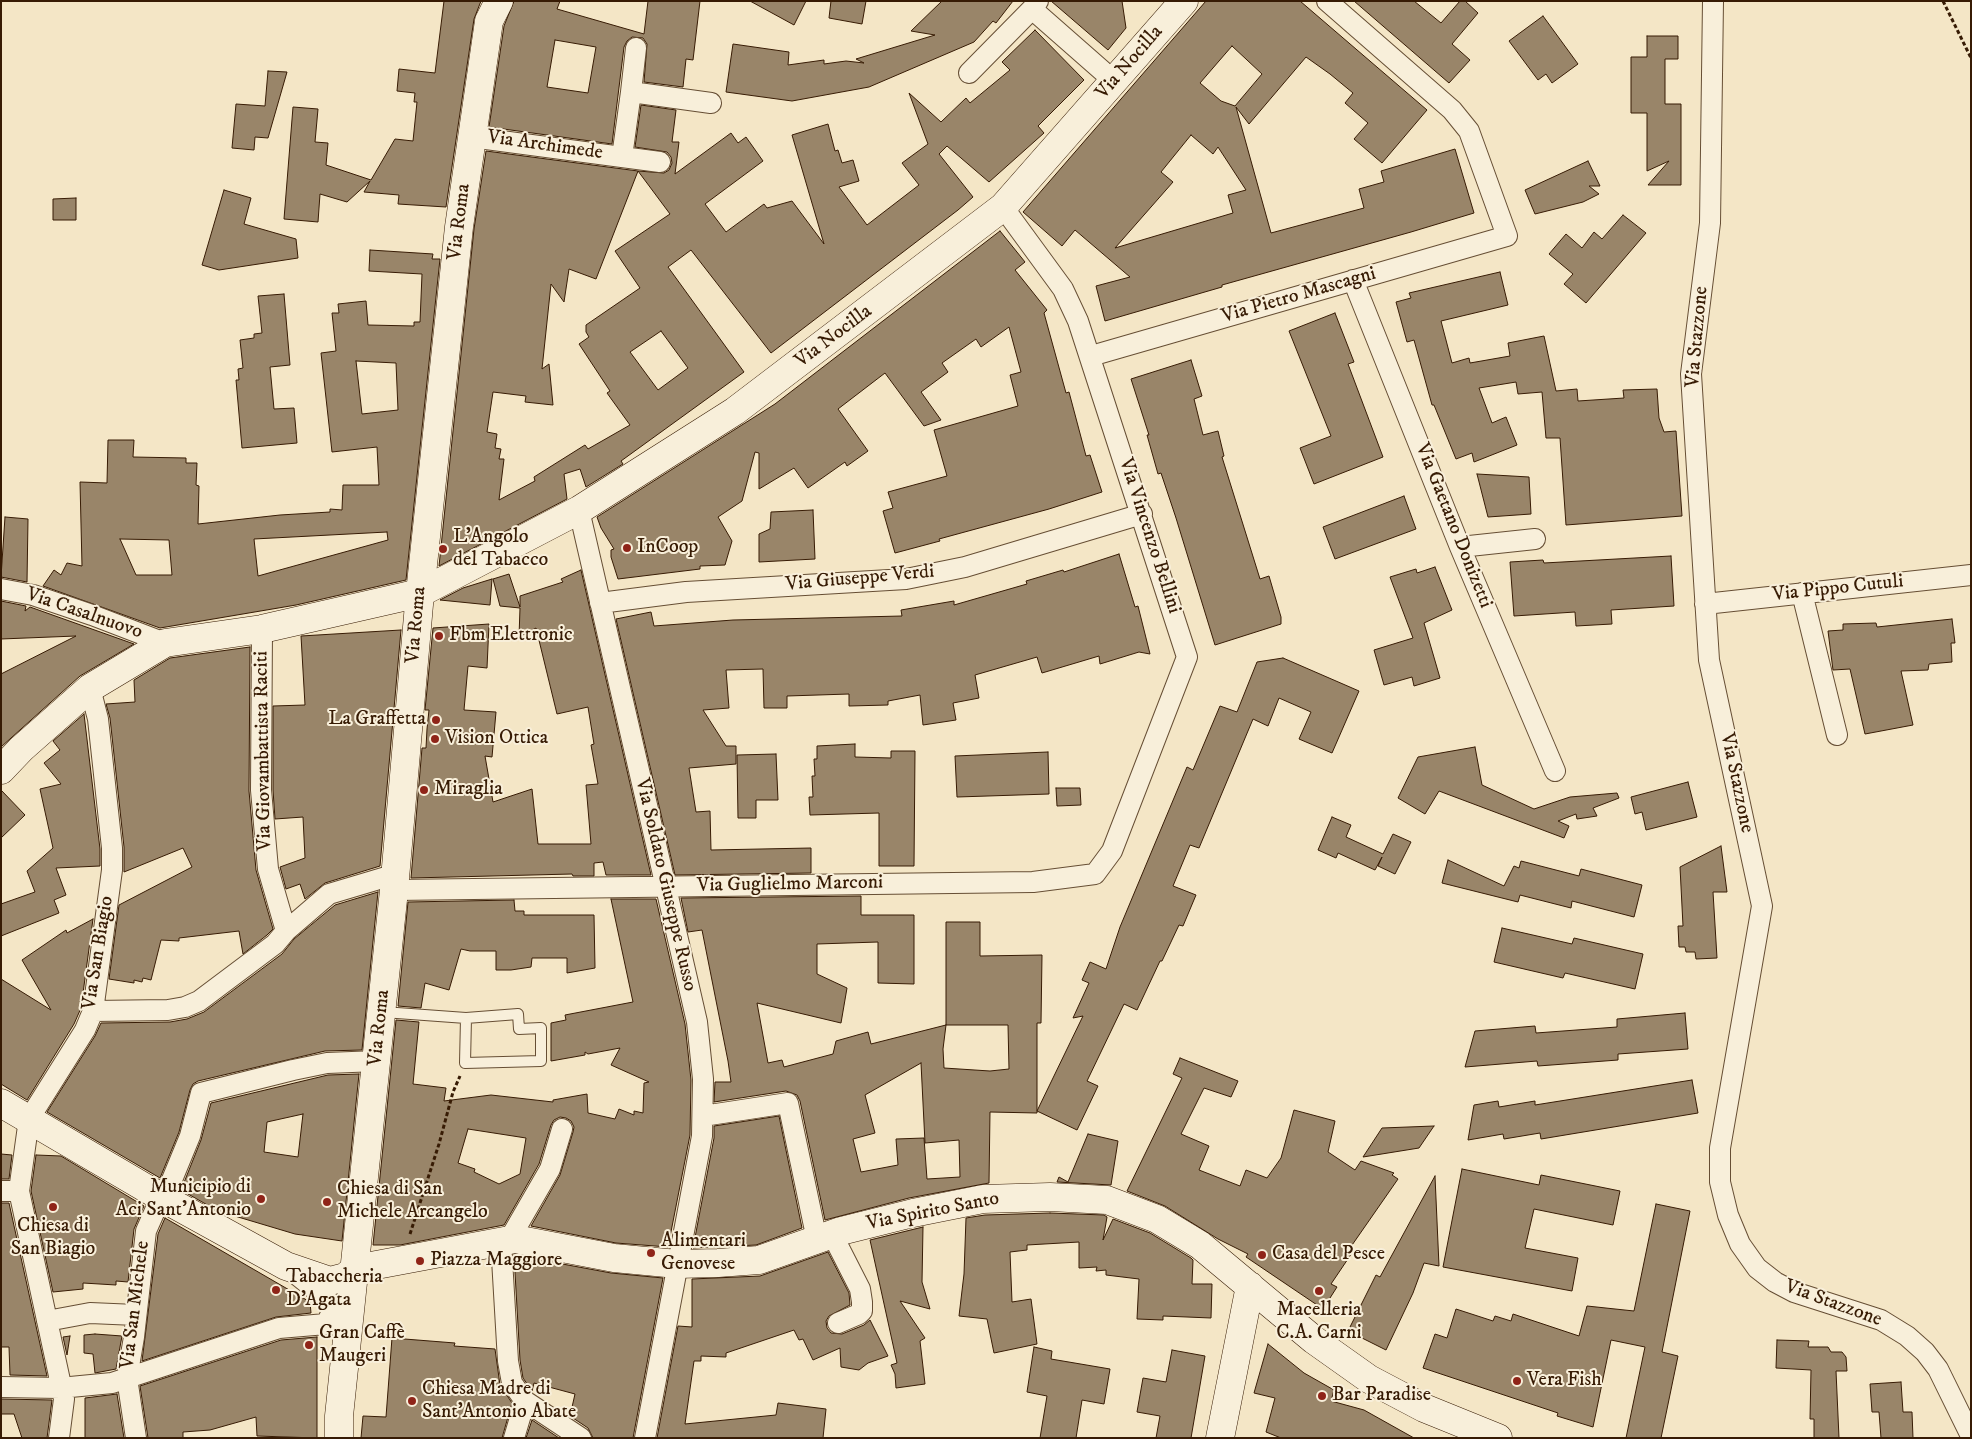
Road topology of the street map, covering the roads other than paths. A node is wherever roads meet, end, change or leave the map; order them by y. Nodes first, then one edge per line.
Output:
1 (1184, 1) edge
2 (1327, 1) edge
3 (1712, 1) edge
4 (496, 5) edge
5 (1035, 5) edge
6 (636, 48) dead end
7 (969, 73) dead end
8 (1114, 81) junction
9 (631, 92) junction
10 (711, 102) dead end
11 (471, 137) junction
12 (622, 157) junction
13 (660, 162) dead end
14 (1003, 207) junction
15 (1353, 280) junction
16 (1091, 356) junction
17 (579, 510) junction
18 (1142, 514) junction
19 (1535, 539) dead end
20 (1460, 547) junction
21 (1971, 575) edge
22 (1, 588) edge
23 (420, 593) junction
24 (1802, 593) junction
25 (600, 603) junction
26 (1705, 604) junction
27 (262, 629) junction
28 (165, 643) junction
29 (90, 688) junction
30 (1837, 735) dead end
31 (1, 770) edge
32 (1555, 771) dead end
33 (1095, 874) joint
34 (395, 882) junction
35 (666, 887) junction
36 (286, 931) junction
37 (93, 1011) junction
38 (382, 1012) junction
39 (466, 1018) junction
40 (377, 1061) junction
41 (1, 1104) edge
42 (703, 1116) junction
43 (29, 1119) junction
44 (562, 1129) dead end
45 (10, 1191) edge
46 (161, 1197) junction
47 (825, 1237) junction
48 (509, 1240) junction
49 (356, 1256) junction
50 (677, 1264) junction
51 (286, 1266) junction
52 (1250, 1286) junction
53 (136, 1315) junction
54 (47, 1321) junction
55 (838, 1323) dead end
56 (329, 1325) junction
57 (127, 1378) junction
58 (1, 1386) edge
59 (60, 1388) junction
60 (525, 1401) junction
61 (339, 1427) edge
62 (1971, 1436) edge
63 (59, 1438) edge
64 (136, 1438) edge
65 (514, 1438) edge
66 (581, 1438) edge
67 (645, 1438) edge
68 (1220, 1438) edge
69 (1498, 1438) edge

1 - 8 street, Via Nocilla
2 - 15 street, Via Pietro Mascagni
3 - 26 street, Via Stazzone
4 - 11 street, Via Roma
5 - 7 street
5 - 8 street
6 - 9 street, Via Archimede
8 - 14 street, Via Nocilla
9 - 10 street
9 - 12 street, Via Archimede
11 - 12 street, Via Archimede
11 - 23 street, Via Roma
12 - 13 street
14 - 16 street, Via Vincenzo Bellini
14 - 17 street, Via Nocilla
15 - 16 street, Via Pietro Mascagni
15 - 20 street, Via Gaetano Donizetti
16 - 18 street, Via Vincenzo Bellini
17 - 23 street, Via Nocilla
17 - 25 street, Via Soldato Giuseppe Russo
18 - 25 street, Via Giuseppe Verdi
18 - 33 street, Via Vincenzo Bellini
19 - 20 street
20 - 32 street, Via Gaetano Donizetti
21 - 24 street, Via Pippo Cutuli
22 - 28 street, Via Casalnuovo
23 - 27 street, Via Nocilla
23 - 34 street, Via Roma
24 - 26 street, Via Pippo Cutuli
24 - 30 street
25 - 35 street, Via Soldato Giuseppe Russo
26 - 62 street, Via Stazzone
27 - 28 street, Via Nocilla
27 - 36 street, Via Giovambattista Raciti
28 - 29 street
29 - 31 street
29 - 37 street, Via San Biagio
33 - 35 street, Via Guglielmo Marconi
34 - 35 street, Via Guglielmo Marconi
34 - 36 street, Via Guglielmo Marconi
34 - 38 street, Via Roma
35 - 42 street, Via Soldato Giuseppe Russo
36 - 37 street, Via Guglielmo Marconi
37 - 43 street, Via San Biagio
38 - 39 lane
38 - 40 street, Via Roma
39 - 39 lane
40 - 46 street, Via San Michele
40 - 49 street, Via Roma
41 - 43 street
42 - 47 street
42 - 50 street, Via Soldato Giuseppe Russo
43 - 45 street, Via San Biagio
43 - 46 street
44 - 48 street
45 - 54 street, Via San Biagio
46 - 51 street
46 - 53 street, Via San Michele
47 - 50 street, Via Spirito Santo
47 - 52 street, Via Spirito Santo
47 - 55 street
48 - 49 street
48 - 50 street, Via Spirito Santo
48 - 60 street
49 - 51 street
49 - 56 street, Via Roma
50 - 67 street, Via Soldato Giuseppe Russo
51 - 56 street
52 - 68 street
52 - 69 street, Via Spirito Santo
53 - 54 street
53 - 57 street, Via San Michele
54 - 59 street, Via San Biagio
56 - 57 street
56 - 61 street, Via Roma
57 - 59 street
57 - 64 street, Via San Michele
58 - 59 street
59 - 63 street, Via San Biagio
60 - 65 street
60 - 66 street

